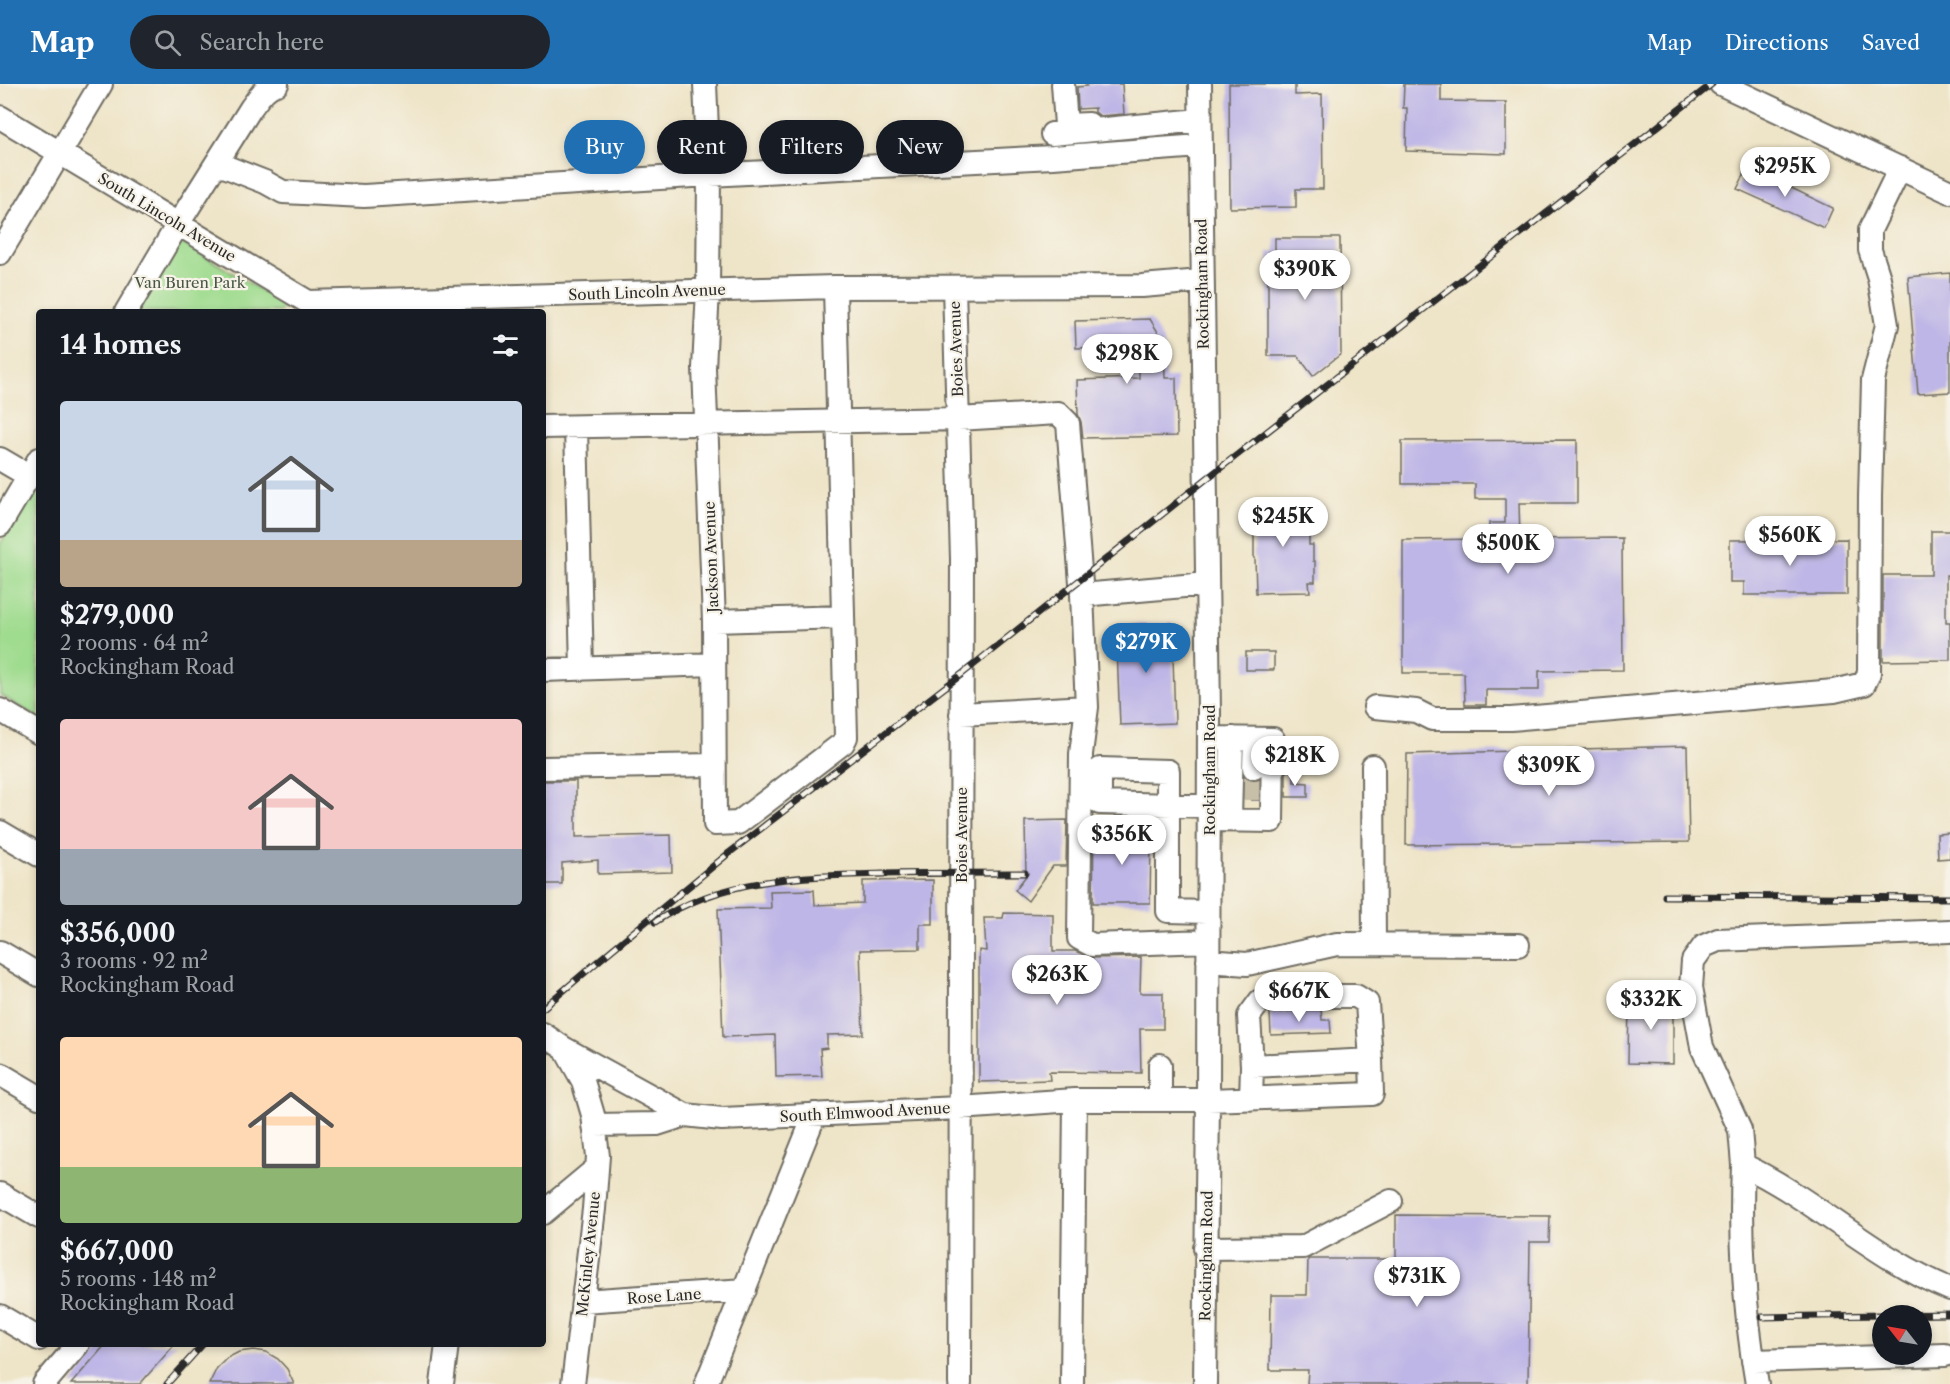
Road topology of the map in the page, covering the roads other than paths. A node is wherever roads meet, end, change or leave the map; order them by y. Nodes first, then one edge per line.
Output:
1 (101, 84) edge
2 (277, 84) edge
3 (705, 84) edge
4 (1050, 84) edge
5 (1063, 84) edge
6 (1200, 84) edge
7 (1721, 84) edge
8 (0, 117) edge
9 (707, 120) edge
10 (1200, 120) junction
11 (1134, 127) junction
12 (1052, 134) junction
13 (1200, 146) junction
14 (60, 153) junction
15 (1053, 157) junction
16 (216, 167) junction
17 (1900, 168) junction
18 (747, 172) edge
19 (709, 174) joint
20 (1950, 192) edge
21 (178, 224) junction
22 (0, 253) edge
23 (1201, 281) junction
24 (954, 286) junction
25 (835, 287) junction
26 (708, 290) junction
27 (444, 305) edge
28 (128, 309) edge
29 (306, 309) edge
30 (958, 419) junction
31 (838, 422) junction
32 (707, 424) junction
33 (546, 427) edge
34 (576, 427) junction
35 (0, 459) edge
36 (34, 468) edge
37 (0, 525) edge
38 (1207, 584) junction
39 (1082, 595) junction
40 (843, 617) junction
41 (714, 621) junction
42 (714, 664) junction
43 (582, 669) junction
44 (546, 670) edge
45 (1087, 707) junction
46 (1375, 707) dead end
47 (0, 710) edge
48 (962, 714) junction
49 (36, 731) edge
50 (1209, 738) junction
51 (1232, 738) junction
52 (1254, 739) junction
53 (713, 765) junction
54 (1373, 766) dead end
55 (546, 768) edge
56 (1254, 768) tunnel mouth
57 (1216, 815) junction
58 (0, 832) edge
59 (36, 853) edge
60 (1208, 912) junction
61 (1950, 931) edge
62 (1374, 944) junction
63 (1518, 945) dead end
64 (1208, 951) junction
65 (0, 952) edge
66 (36, 973) edge
67 (546, 1036) edge
68 (565, 1049) junction
69 (1371, 1060) junction
70 (1160, 1065) dead end
71 (1252, 1066) junction
72 (0, 1074) edge
73 (36, 1095) edge
74 (1160, 1099) junction
75 (1251, 1099) junction
76 (1075, 1100) junction
77 (1208, 1100) junction
78 (959, 1108) junction
79 (815, 1114) junction
80 (685, 1115) junction
81 (594, 1125) junction
82 (1743, 1165) junction
83 (597, 1168) junction
84 (0, 1194) edge
85 (1391, 1201) dead end
86 (546, 1210) edge
87 (36, 1215) edge
88 (1205, 1248) junction
89 (1950, 1289) edge
90 (745, 1290) junction
91 (583, 1301) junction
92 (0, 1316) edge
93 (36, 1337) edge
94 (447, 1347) edge
95 (73, 1350) edge
96 (1945, 1355) dead end
97 (1753, 1361) junction
98 (44, 1384) edge
99 (442, 1384) edge
100 (573, 1384) edge
101 (706, 1384) edge
102 (960, 1384) edge
103 (1072, 1384) edge
104 (1204, 1384) edge
105 (1757, 1384) edge

1 - 14 street
2 - 16 street
3 - 9 street, Jackson Avenue
4 - 12 street
5 - 11 street
6 - 10 street, Rockingham Road
7 - 17 street
8 - 14 street, South Lincoln Avenue
10 - 11 street
10 - 13 street, Rockingham Road
11 - 12 street
12 - 15 street
13 - 15 street
13 - 23 street, Rockingham Road
14 - 21 street, South Lincoln Avenue
14 - 22 street
15 - 18 street
16 - 19 street
16 - 21 street
17 - 20 street
17 - 46 street
19 - 26 street, Jackson Avenue
21 - 28 street
21 - 29 street, South Lincoln Avenue
23 - 24 street, South Lincoln Avenue
23 - 38 street, Rockingham Road
24 - 25 street, South Lincoln Avenue
24 - 30 street, Boies Avenue
25 - 26 street, South Lincoln Avenue
25 - 31 street
26 - 27 street, South Lincoln Avenue
26 - 32 street, Jackson Avenue
27 - 29 street, South Lincoln Avenue
30 - 31 street
30 - 39 street
30 - 48 street, Boies Avenue
31 - 32 street
31 - 40 street
32 - 34 street
32 - 41 street, Jackson Avenue
33 - 34 street
34 - 43 street
35 - 36 street
36 - 37 street
38 - 39 street
38 - 50 street, Rockingham Road
39 - 45 street
40 - 41 street
40 - 53 street, Jackson Avenue
41 - 42 street, Jackson Avenue
42 - 43 street
42 - 53 street, Jackson Avenue
43 - 44 street
45 - 48 street
45 - 64 street
47 - 49 street
48 - 78 street, Boies Avenue
50 - 51 street
50 - 57 street, Rockingham Road
51 - 52 street
51 - 57 street
52 - 56 street
52 - 57 street
53 - 55 street
54 - 62 street
57 - 60 street, Rockingham Road
57 - 60 street
58 - 59 street
60 - 64 street, Rockingham Road
61 - 82 street
62 - 63 street
62 - 64 street
64 - 77 street, Rockingham Road
65 - 66 street
67 - 68 street, South Elmwood Avenue
68 - 80 street, South Elmwood Avenue
68 - 81 street, McKinley Avenue
69 - 71 street
69 - 71 street
69 - 75 street, South Elmwood Avenue
70 - 74 street
71 - 75 street
72 - 73 street
74 - 76 street, South Elmwood Avenue
74 - 77 street, South Elmwood Avenue
75 - 77 street, South Elmwood Avenue
76 - 78 street, South Elmwood Avenue
76 - 103 street
77 - 88 street, Rockingham Road
78 - 79 street, South Elmwood Avenue
78 - 102 street, Boies Avenue
79 - 80 street, South Elmwood Avenue
79 - 90 street
80 - 81 street
81 - 83 street, McKinley Avenue
82 - 89 street
82 - 97 street
83 - 86 street
83 - 91 street, McKinley Avenue
84 - 87 street
85 - 88 street
88 - 104 street, Rockingham Road
90 - 91 street, Rose Lane
90 - 101 street
91 - 100 street, McKinley Avenue
92 - 93 street
94 - 99 street
95 - 98 street
96 - 97 street
97 - 105 street

